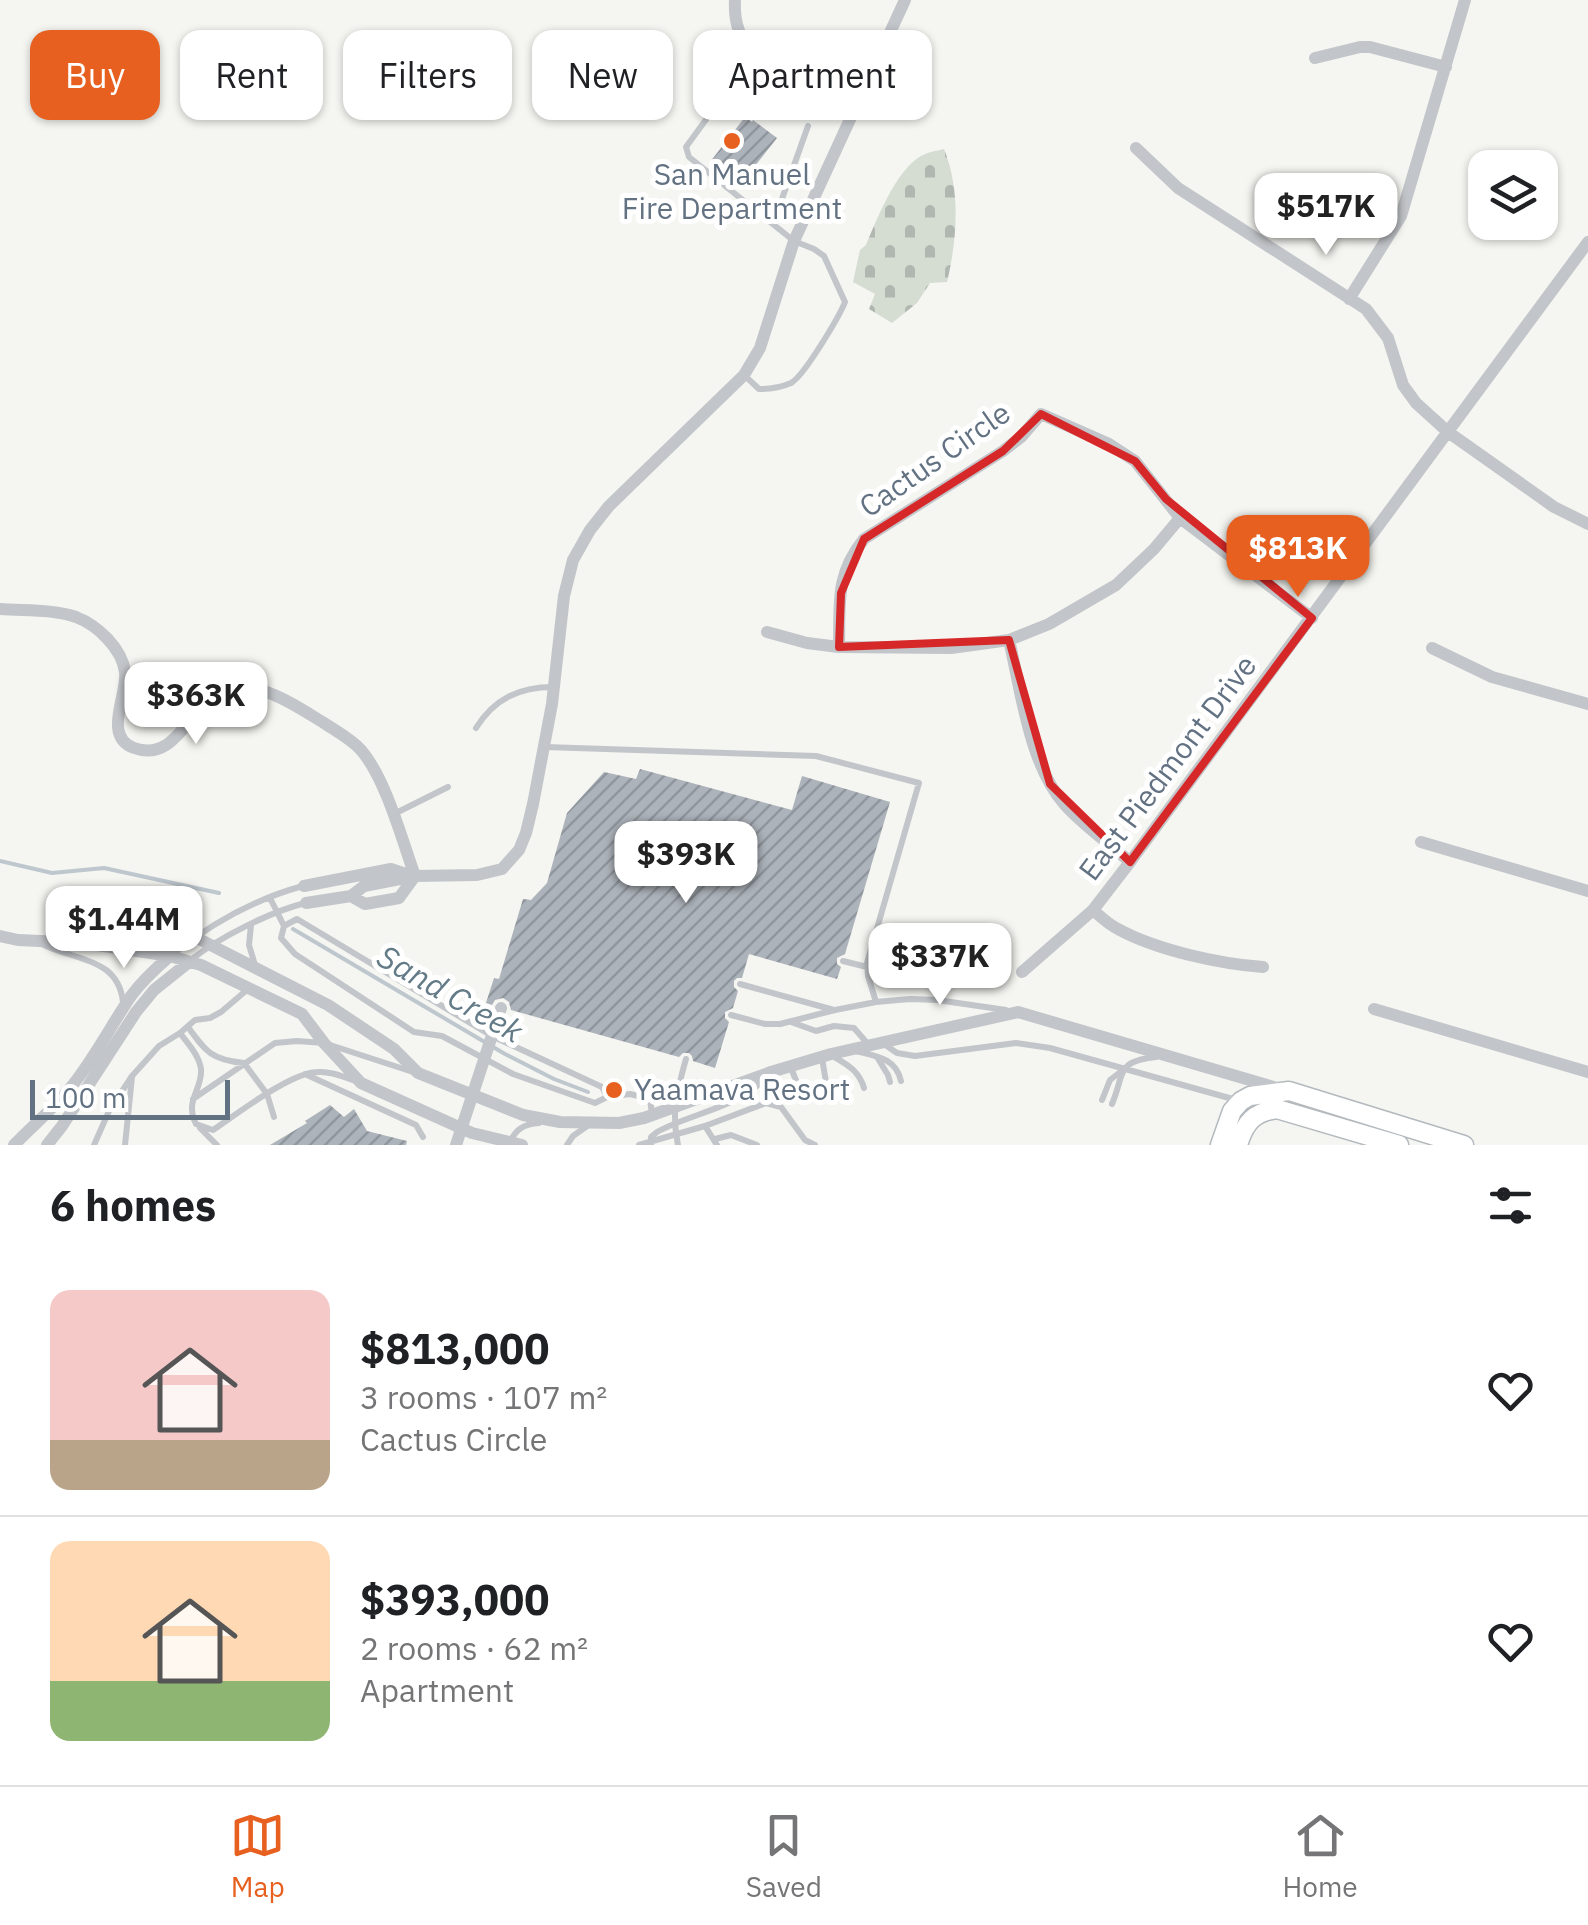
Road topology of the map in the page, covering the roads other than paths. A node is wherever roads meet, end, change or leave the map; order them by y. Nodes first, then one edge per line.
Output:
1 (734, 0) edge
2 (904, 0) edge
3 (1465, 0) edge
4 (739, 30) edge
5 (890, 30) edge
6 (1315, 58) dead end
7 (1446, 66) junction
8 (705, 120) edge
9 (849, 120) edge
10 (808, 126) dead end
11 (1136, 148) dead end
12 (773, 224) junction
13 (794, 241) junction
14 (1588, 242) edge
15 (1350, 299) junction
16 (744, 375) junction
17 (1448, 432) junction
18 (1180, 518) junction
19 (1588, 524) edge
20 (0, 609) edge
21 (1312, 618) junction
22 (768, 632) dead end
23 (1009, 640) junction
24 (839, 646) junction
25 (1432, 648) dead end
26 (554, 688) junction
27 (1588, 704) edge
28 (476, 728) dead end
29 (544, 747) junction
30 (448, 787) dead end
31 (393, 815) junction
32 (1421, 842) dead end
33 (1130, 862) junction
34 (414, 876) junction
35 (304, 886) joint
36 (1588, 892) edge
37 (270, 898) junction
38 (306, 903) joint
39 (1093, 910) junction
40 (277, 913) junction
41 (251, 925) junction
42 (284, 926) junction
43 (0, 936) edge
44 (195, 937) junction
45 (37, 942) junction
46 (84, 943) junction
47 (209, 945) junction
48 (69, 956) junction
49 (170, 956) junction
50 (843, 961) dead end
51 (189, 962) junction
52 (867, 967) junction
53 (1263, 967) dead end
54 (258, 970) junction
55 (1022, 972) dead end
56 (740, 984) dead end
57 (248, 989) junction
58 (876, 1002) junction
59 (501, 1008) dead end
60 (1374, 1009) dead end
61 (835, 1010) junction
62 (1018, 1012) junction
63 (120, 1015) junction
64 (731, 1015) dead end
65 (789, 1022) junction
66 (188, 1027) junction
67 (180, 1033) junction
68 (492, 1036) junction
69 (324, 1043) junction
70 (884, 1044) junction
71 (872, 1050) junction
72 (1168, 1055) junction
73 (826, 1056) junction
74 (484, 1058) junction
75 (686, 1059) dead end
76 (244, 1063) junction
77 (790, 1066) junction
78 (1122, 1070) junction
79 (770, 1072) junction
80 (1588, 1072) edge
81 (418, 1073) junction
82 (304, 1074) junction
83 (132, 1076) junction
84 (901, 1081) dead end
85 (890, 1082) dead end
86 (362, 1083) junction
87 (864, 1088) dead end
88 (1289, 1092) junction
89 (267, 1094) junction
90 (607, 1097) junction
91 (192, 1100) junction
92 (1102, 1100) dead end
93 (58, 1103) junction
94 (1112, 1104) dead end
95 (1241, 1110) junction
96 (274, 1116) dead end
97 (652, 1116) junction
98 (560, 1122) junction
99 (591, 1123) junction
100 (196, 1124) junction
101 (705, 1126) junction
102 (472, 1132) junction
103 (423, 1137) dead end
104 (716, 1142) edge
105 (514, 1144) edge
106 (650, 1144) edge
107 (14, 1145) edge
108 (26, 1145) edge
109 (46, 1145) edge
110 (94, 1145) edge
111 (125, 1145) edge
112 (218, 1145) edge
113 (456, 1145) edge
114 (482, 1145) edge
115 (566, 1145) edge
116 (639, 1145) edge
117 (678, 1145) edge
118 (757, 1145) edge
119 (815, 1145) edge
120 (1220, 1145) edge
121 (1238, 1145) edge
122 (1399, 1145) edge
123 (1464, 1145) edge

1 - 4 street
2 - 5 street
3 - 7 street
6 - 7 street
7 - 15 street
8 - 12 lane
9 - 13 street
10 - 12 lane
11 - 15 street
12 - 13 lane
13 - 16 street
13 - 16 lane
14 - 17 street, East Piedmont Drive
15 - 17 street
16 - 26 street
17 - 19 street
17 - 21 street, East Piedmont Drive
18 - 21 street, Cactus Circle
18 - 23 street
18 - 24 street, Cactus Circle
20 - 31 street
21 - 33 street, East Piedmont Drive
22 - 24 street
23 - 24 street
23 - 33 street
25 - 27 street
26 - 28 lane
26 - 29 street
29 - 34 street
29 - 52 lane
30 - 31 lane
31 - 34 street
32 - 36 street
33 - 39 street, East Piedmont Drive
34 - 35 street
34 - 38 street
35 - 37 lane
37 - 40 lane
37 - 44 lane
38 - 40 lane
39 - 53 street
39 - 55 street, East Piedmont Drive
40 - 41 lane
40 - 42 lane
41 - 47 lane
41 - 54 lane
42 - 68 lane
42 - 74 lane
43 - 45 street
44 - 46 street
44 - 47 street
44 - 49 lane
45 - 46 street
45 - 48 lane
46 - 48 lane
46 - 49 street
47 - 51 lane
47 - 54 street
48 - 63 lane
49 - 51 street
49 - 63 street
50 - 52 lane
51 - 57 street
51 - 109 street
52 - 58 lane
54 - 81 street
56 - 61 lane
57 - 66 lane
57 - 69 street
58 - 61 lane
58 - 62 lane
59 - 68 street, bridge
60 - 80 street
61 - 65 lane
62 - 70 street
62 - 72 street
63 - 93 street
64 - 65 lane
65 - 71 lane
66 - 67 lane
66 - 76 lane
67 - 83 lane
67 - 91 lane
68 - 74 street, bridge
68 - 90 lane
69 - 76 lane
69 - 81 lane
69 - 86 street
70 - 71 street
70 - 78 lane
71 - 73 street
71 - 84 lane
71 - 85 lane
72 - 78 lane
72 - 88 street
73 - 77 street
73 - 77 lane
73 - 87 lane
74 - 90 lane
74 - 113 street, bridge
75 - 117 lane, bridge
76 - 89 lane
76 - 91 lane
77 - 79 street
78 - 92 lane
78 - 94 lane
78 - 95 lane
79 - 97 street
79 - 106 lane
81 - 98 street
82 - 86 lane
82 - 89 lane
82 - 103 lane
83 - 110 lane
83 - 111 lane
86 - 102 street
88 - 95 main road
88 - 123 main road
89 - 96 lane
89 - 100 lane
90 - 97 lane
91 - 100 lane
93 - 107 street
93 - 108 street
95 - 120 main road
95 - 121 main road
95 - 122 main road
97 - 99 street
98 - 99 street
98 - 105 lane
99 - 115 lane
100 - 112 lane
101 - 104 lane
101 - 106 lane
101 - 119 lane
102 - 105 street
102 - 114 lane
104 - 118 lane
106 - 116 lane

